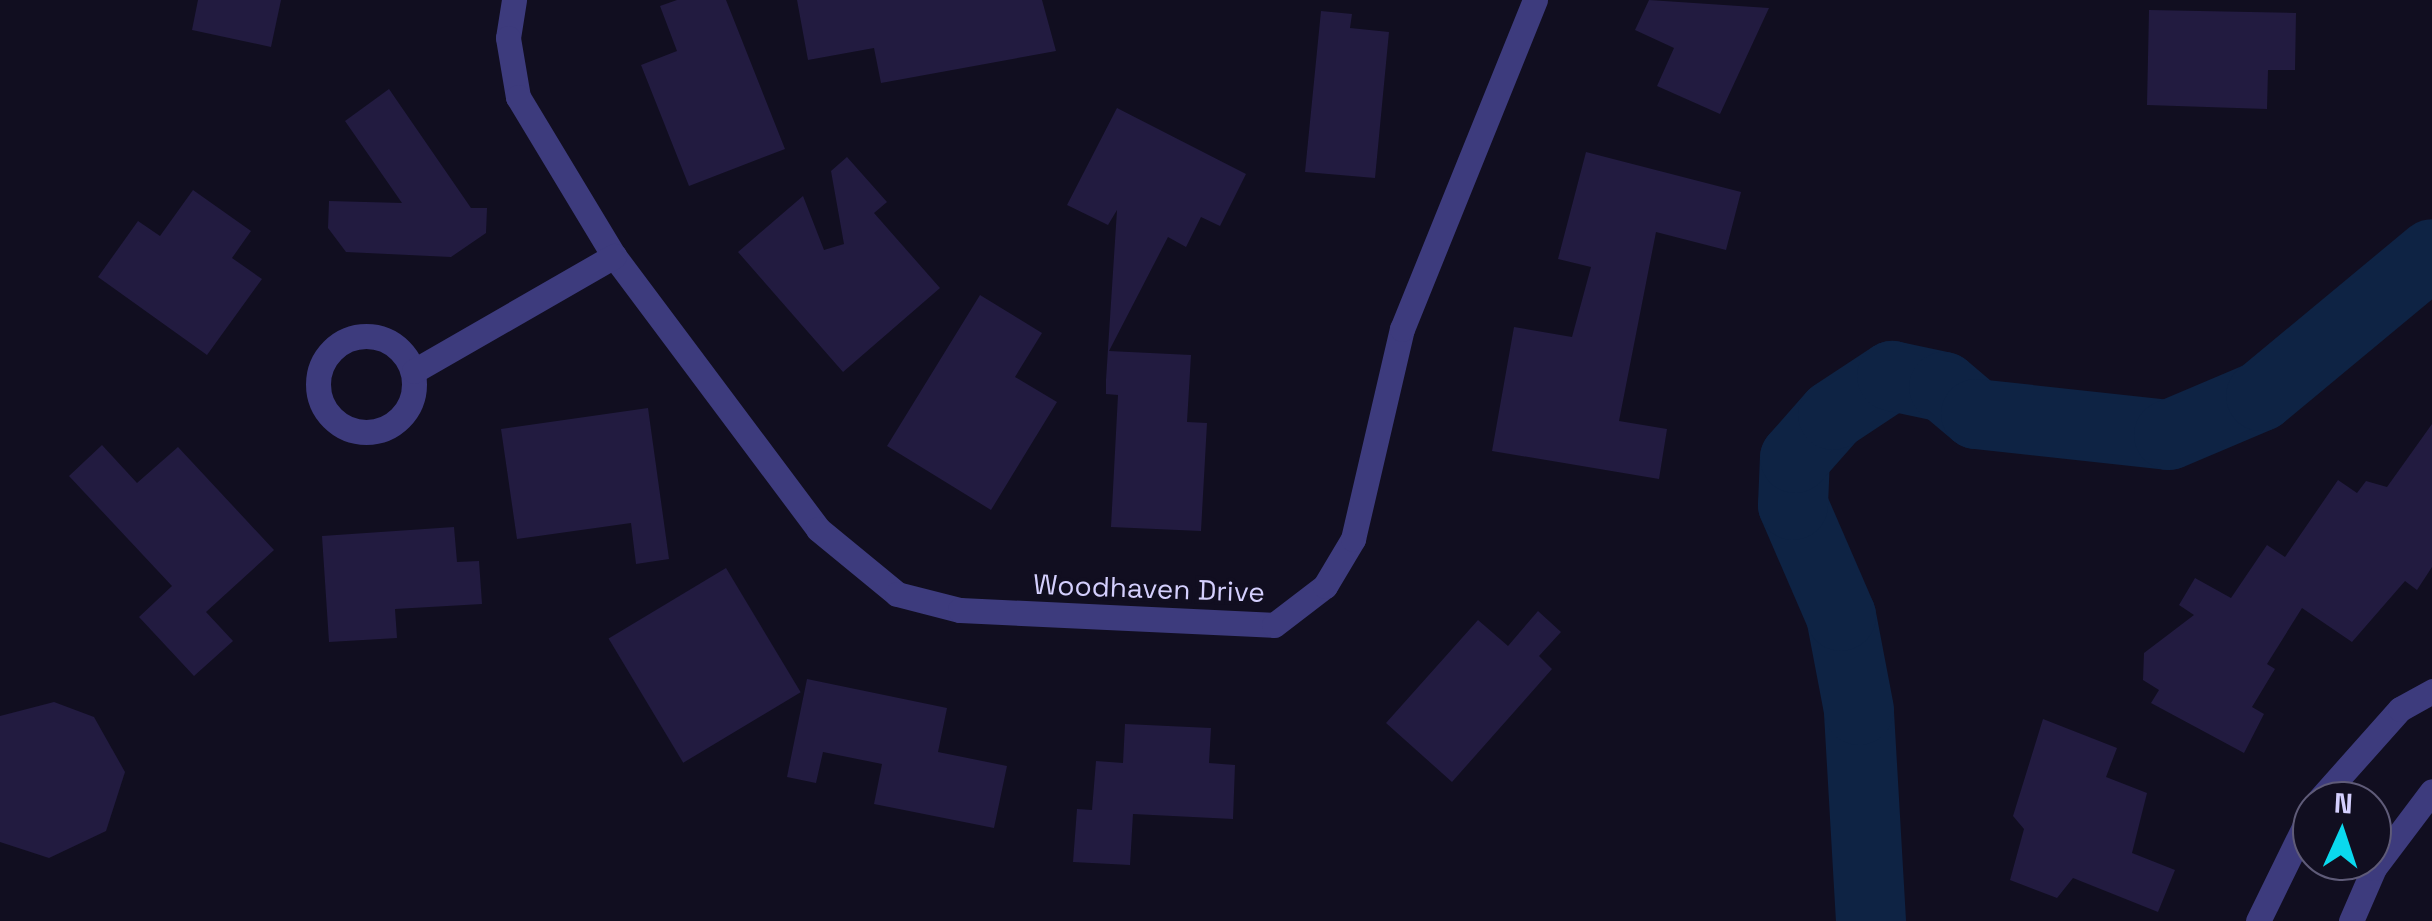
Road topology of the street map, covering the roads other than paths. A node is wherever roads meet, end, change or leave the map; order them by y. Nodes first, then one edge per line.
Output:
1 (514, 0) edge
2 (1535, 0) edge
3 (614, 256) junction
4 (414, 371) dead end
5 (2432, 691) edge
6 (2336, 781) edge
7 (2432, 791) edge
8 (2292, 852) edge
9 (2258, 921) edge
10 (2351, 921) edge

1 - 3 street, Woodhaven Drive
2 - 3 street, Woodhaven Drive
3 - 4 street
5 - 6 street
7 - 10 street
8 - 9 street

